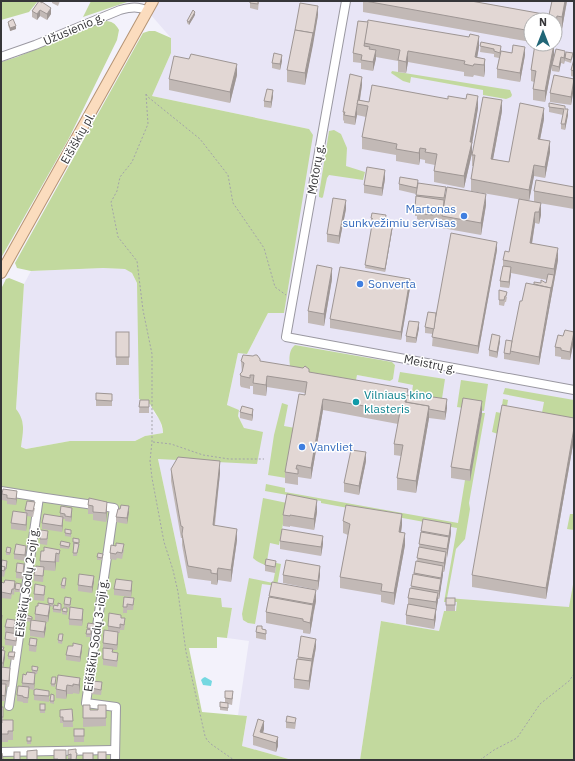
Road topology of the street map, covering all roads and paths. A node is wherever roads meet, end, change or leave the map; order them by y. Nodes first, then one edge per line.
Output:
1 (153, 1) edge
2 (346, 1) edge
3 (148, 10) junction
4 (1, 57) edge
5 (1, 273) edge
6 (293, 299) junction
7 (286, 337) joint
8 (574, 390) edge
9 (152, 442) junction
10 (264, 459) dead end
11 (1, 491) edge
12 (39, 497) junction
13 (574, 674) edge
14 (9, 706) dead end
15 (114, 750) junction
16 (1, 752) edge
17 (114, 760) edge
18 (234, 760) edge
19 (480, 760) edge

1 - 3 main road, Eišiškių pl.
2 - 6 street, Motorų g.
3 - 4 street, Užusienio g.
3 - 5 main road, Eišiškių pl.
6 - 7 street, Motorų g.
6 - 9 path
7 - 8 street, Meistrų g.
9 - 10 path
9 - 18 path
11 - 12 street
12 - 14 street, Eišiškių Sodų 2-oji g.
12 - 15 street, Eišiškių Sodų 3-ioji g.
13 - 19 path
15 - 16 street
15 - 17 street, Eišiškių Sodų 3-ioji g.

